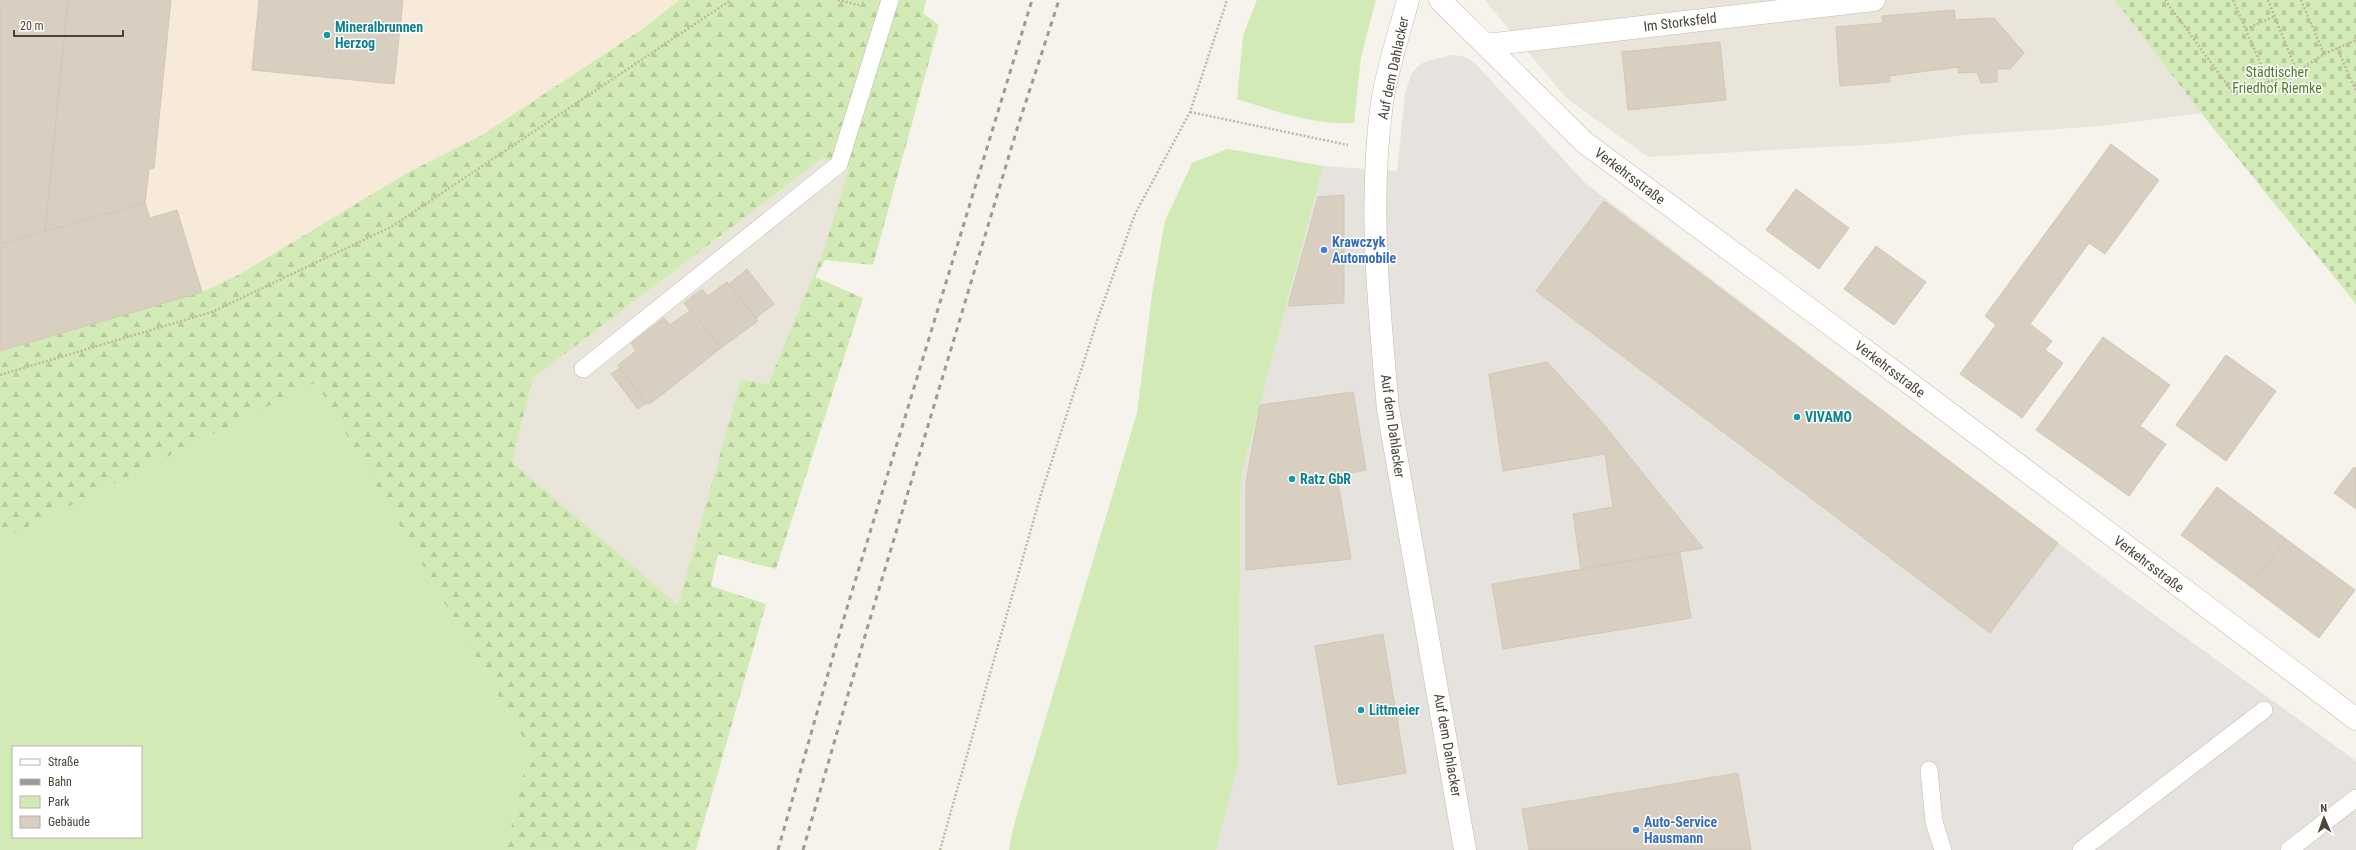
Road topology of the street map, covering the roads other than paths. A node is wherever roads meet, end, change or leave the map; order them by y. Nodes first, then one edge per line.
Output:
1 (890, 0) edge
2 (1408, 0) edge
3 (1440, 0) edge
4 (1874, 0) edge
5 (1486, 45) junction
6 (583, 369) dead end
7 (2264, 710) dead end
8 (2356, 719) edge
9 (1930, 770) dead end
10 (2356, 798) edge
11 (1465, 850) edge
12 (1943, 850) edge
13 (2082, 850) edge
14 (2289, 850) edge

1 - 6 lane
2 - 11 street, Auf dem Dahlacker
3 - 5 street, Verkehrsstraße
4 - 5 street, Im Storksfeld
5 - 8 street, Verkehrsstraße
7 - 13 lane
9 - 12 lane
10 - 14 lane

